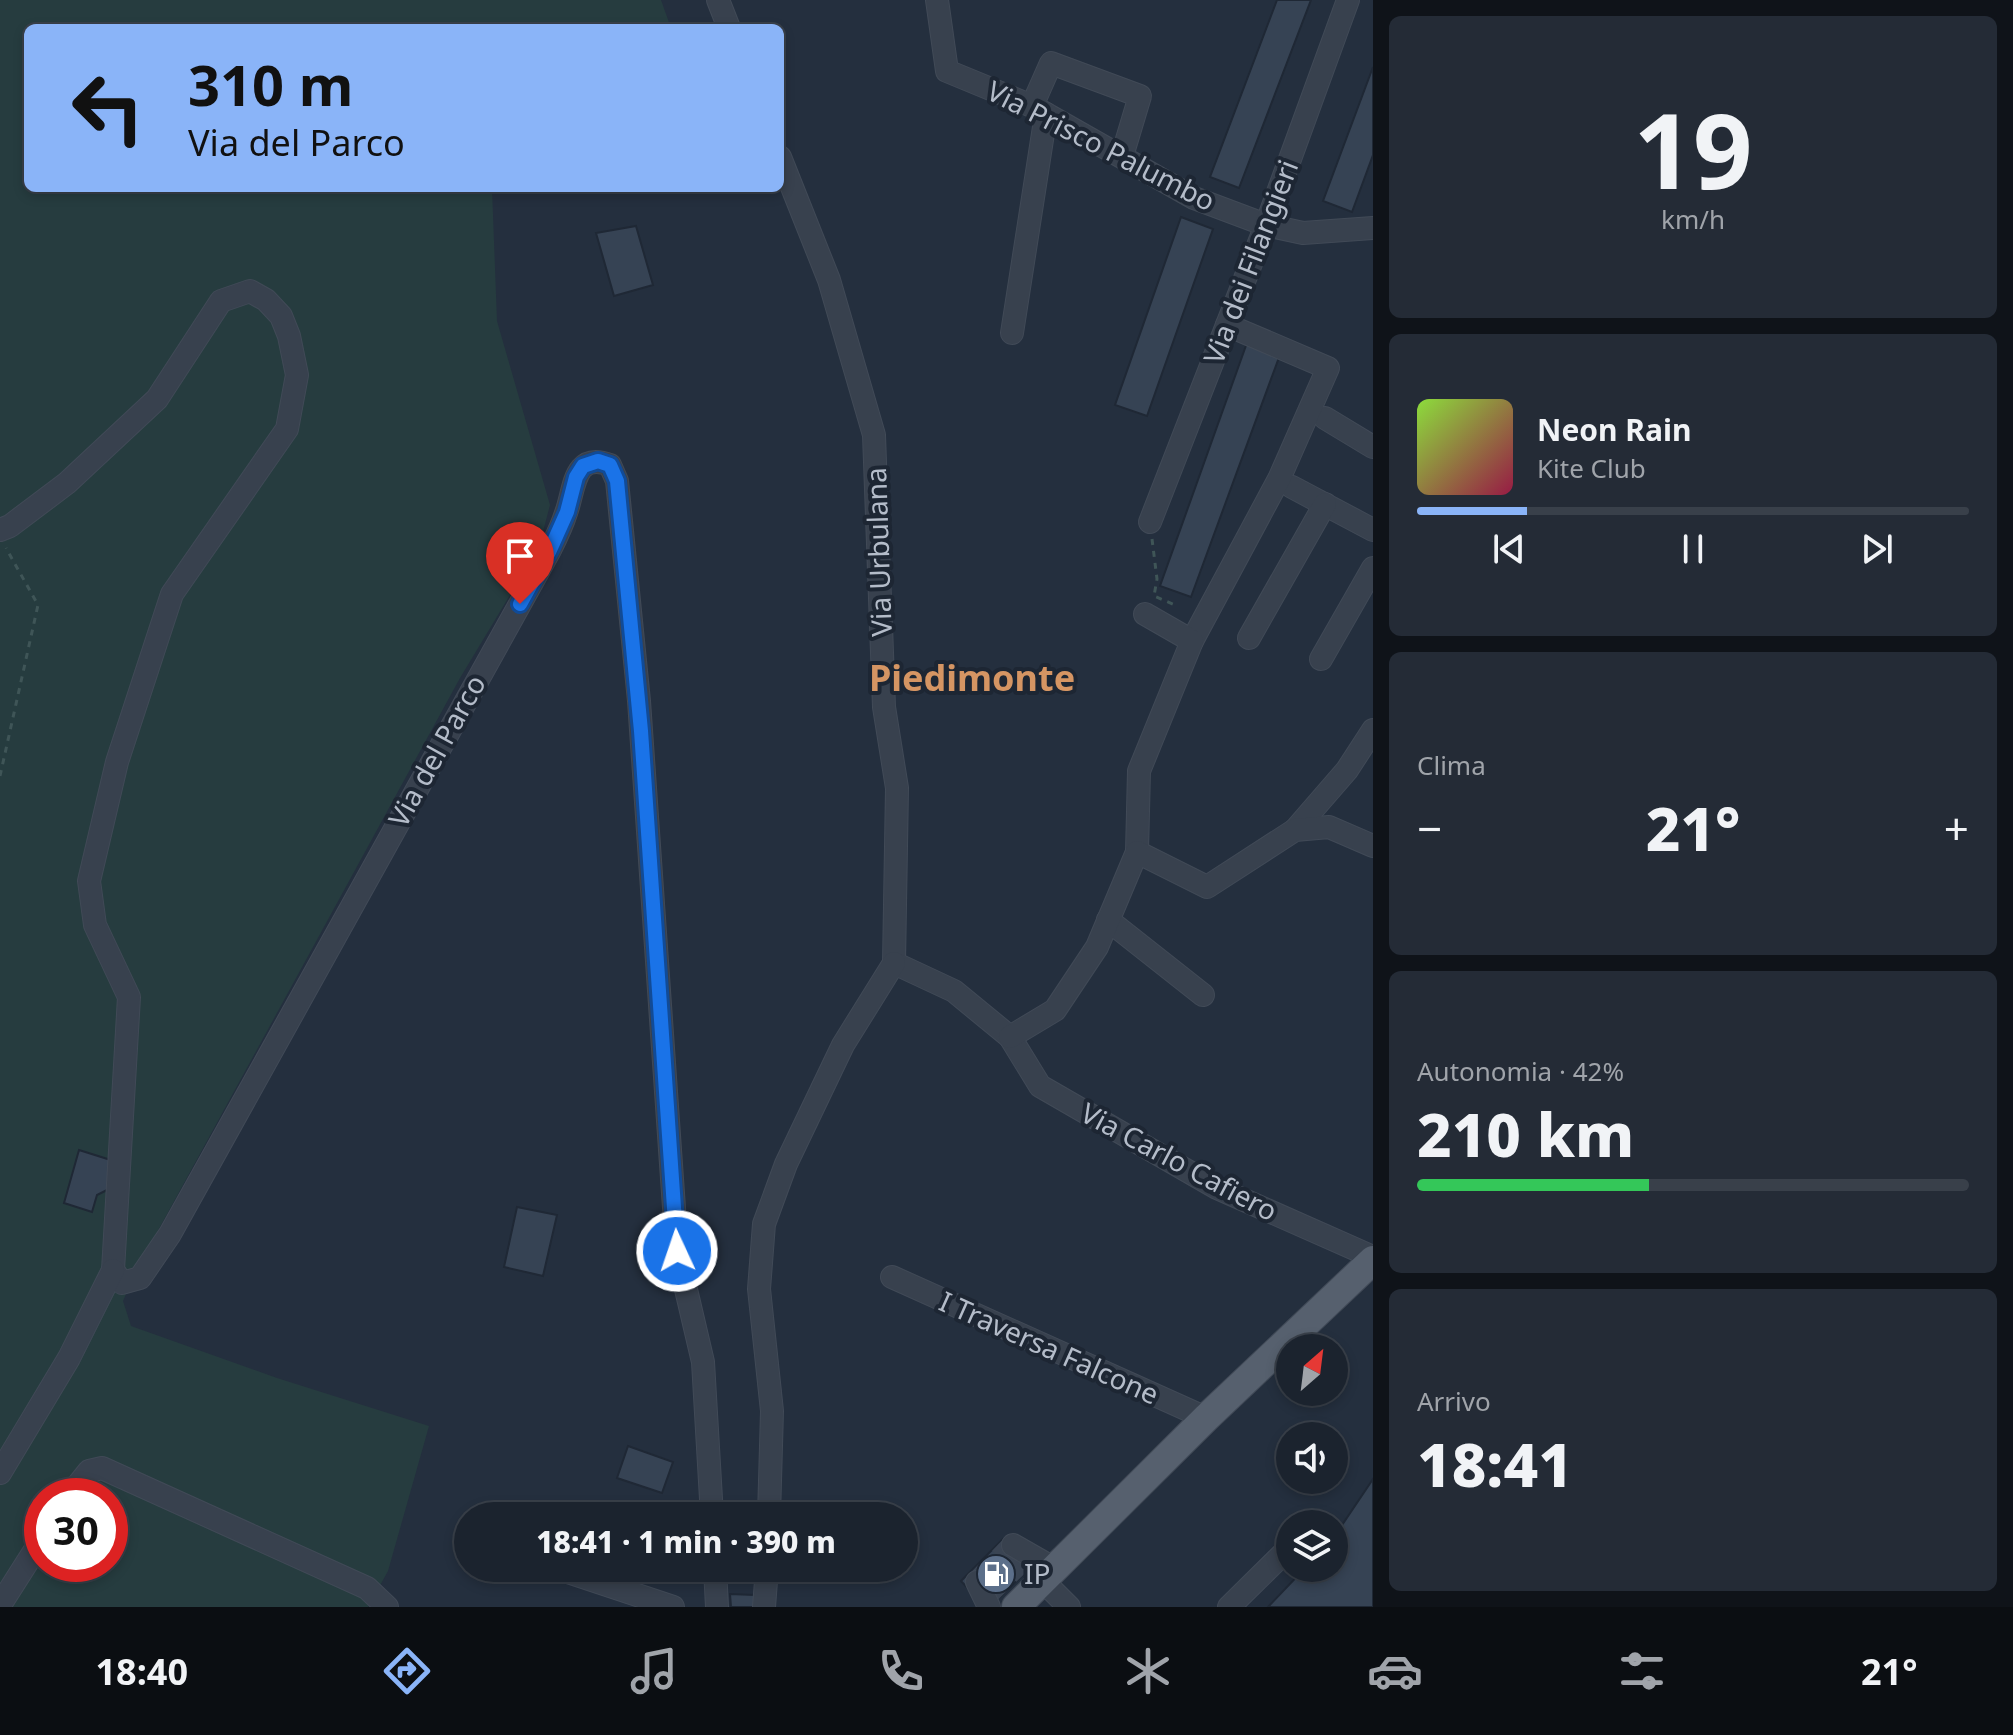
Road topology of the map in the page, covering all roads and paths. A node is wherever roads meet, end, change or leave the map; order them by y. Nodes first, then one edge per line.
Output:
1 (718, 0) edge
2 (937, 0) edge
3 (1348, 0) edge
4 (727, 24) edge
5 (1039, 110) junction
6 (1122, 156) junction
7 (784, 167) edge
8 (1266, 225) junction
9 (1373, 228) edge
10 (1227, 325) junction
11 (1012, 333) dead end
12 (1325, 418) dead end
13 (1373, 447) edge
14 (1292, 487) dead end
15 (1325, 504) junction
16 (1150, 522) joint
17 (0, 530) edge
18 (1373, 530) edge
19 (0, 537) edge
20 (1373, 568) edge
21 (1145, 614) dead end
22 (1167, 627) junction
23 (1249, 638) dead end
24 (1192, 641) junction
25 (1321, 659) dead end
26 (1373, 730) edge
27 (0, 776) edge
28 (1295, 830) junction
29 (1373, 846) edge
30 (1137, 852) junction
31 (1108, 920) junction
32 (894, 963) junction
33 (1203, 995) dead end
34 (1010, 1037) junction
35 (1373, 1258) edge
36 (113, 1270) junction
37 (892, 1277) dead end
38 (1206, 1418) junction
39 (0, 1473) edge
40 (83, 1478) edge
41 (124, 1478) edge
42 (128, 1480) edge
43 (711, 1502) edge
44 (769, 1502) edge
45 (1013, 1545) dead end
46 (1276, 1561) edge
47 (24, 1567) edge
48 (1049, 1575) junction
49 (598, 1582) edge
50 (716, 1582) edge
51 (766, 1582) edge
52 (977, 1582) dead end
53 (0, 1605) edge
54 (387, 1607) edge
55 (673, 1607) edge
56 (717, 1607) edge
57 (764, 1607) edge
58 (989, 1607) edge
59 (1016, 1607) edge
60 (1069, 1607) edge
61 (1229, 1607) edge

1 - 4 street
2 - 5 street, Via Prisco Palumbo
3 - 8 street, Via dei Filangieri
5 - 6 street, Via Prisco Palumbo
5 - 6 street
5 - 11 street
6 - 8 street, Via Prisco Palumbo
7 - 32 street, Via Urbulana
8 - 9 street, Via Prisco Palumbo
8 - 10 street, Via dei Filangieri
10 - 16 street, Via dei Filangieri
10 - 24 street
12 - 13 street
14 - 15 street
15 - 18 street
15 - 23 street
16 - 22 path
17 - 36 street
19 - 27 path
20 - 25 street
21 - 22 street
22 - 24 street
24 - 30 street
26 - 28 street
28 - 29 street
28 - 30 street
30 - 31 street
31 - 33 street
31 - 34 street
32 - 34 street, Via Carlo Cafiero
32 - 44 street
34 - 35 street, Via Carlo Cafiero
35 - 38 main road
36 - 39 street
36 - 43 street, Via del Parco
37 - 38 street, I Traversa Falcone
38 - 48 main road
40 - 41 street
42 - 54 street
45 - 48 street
46 - 61 street
47 - 53 street
48 - 59 main road
48 - 60 street
49 - 55 street
50 - 56 street
51 - 57 street
52 - 58 street

